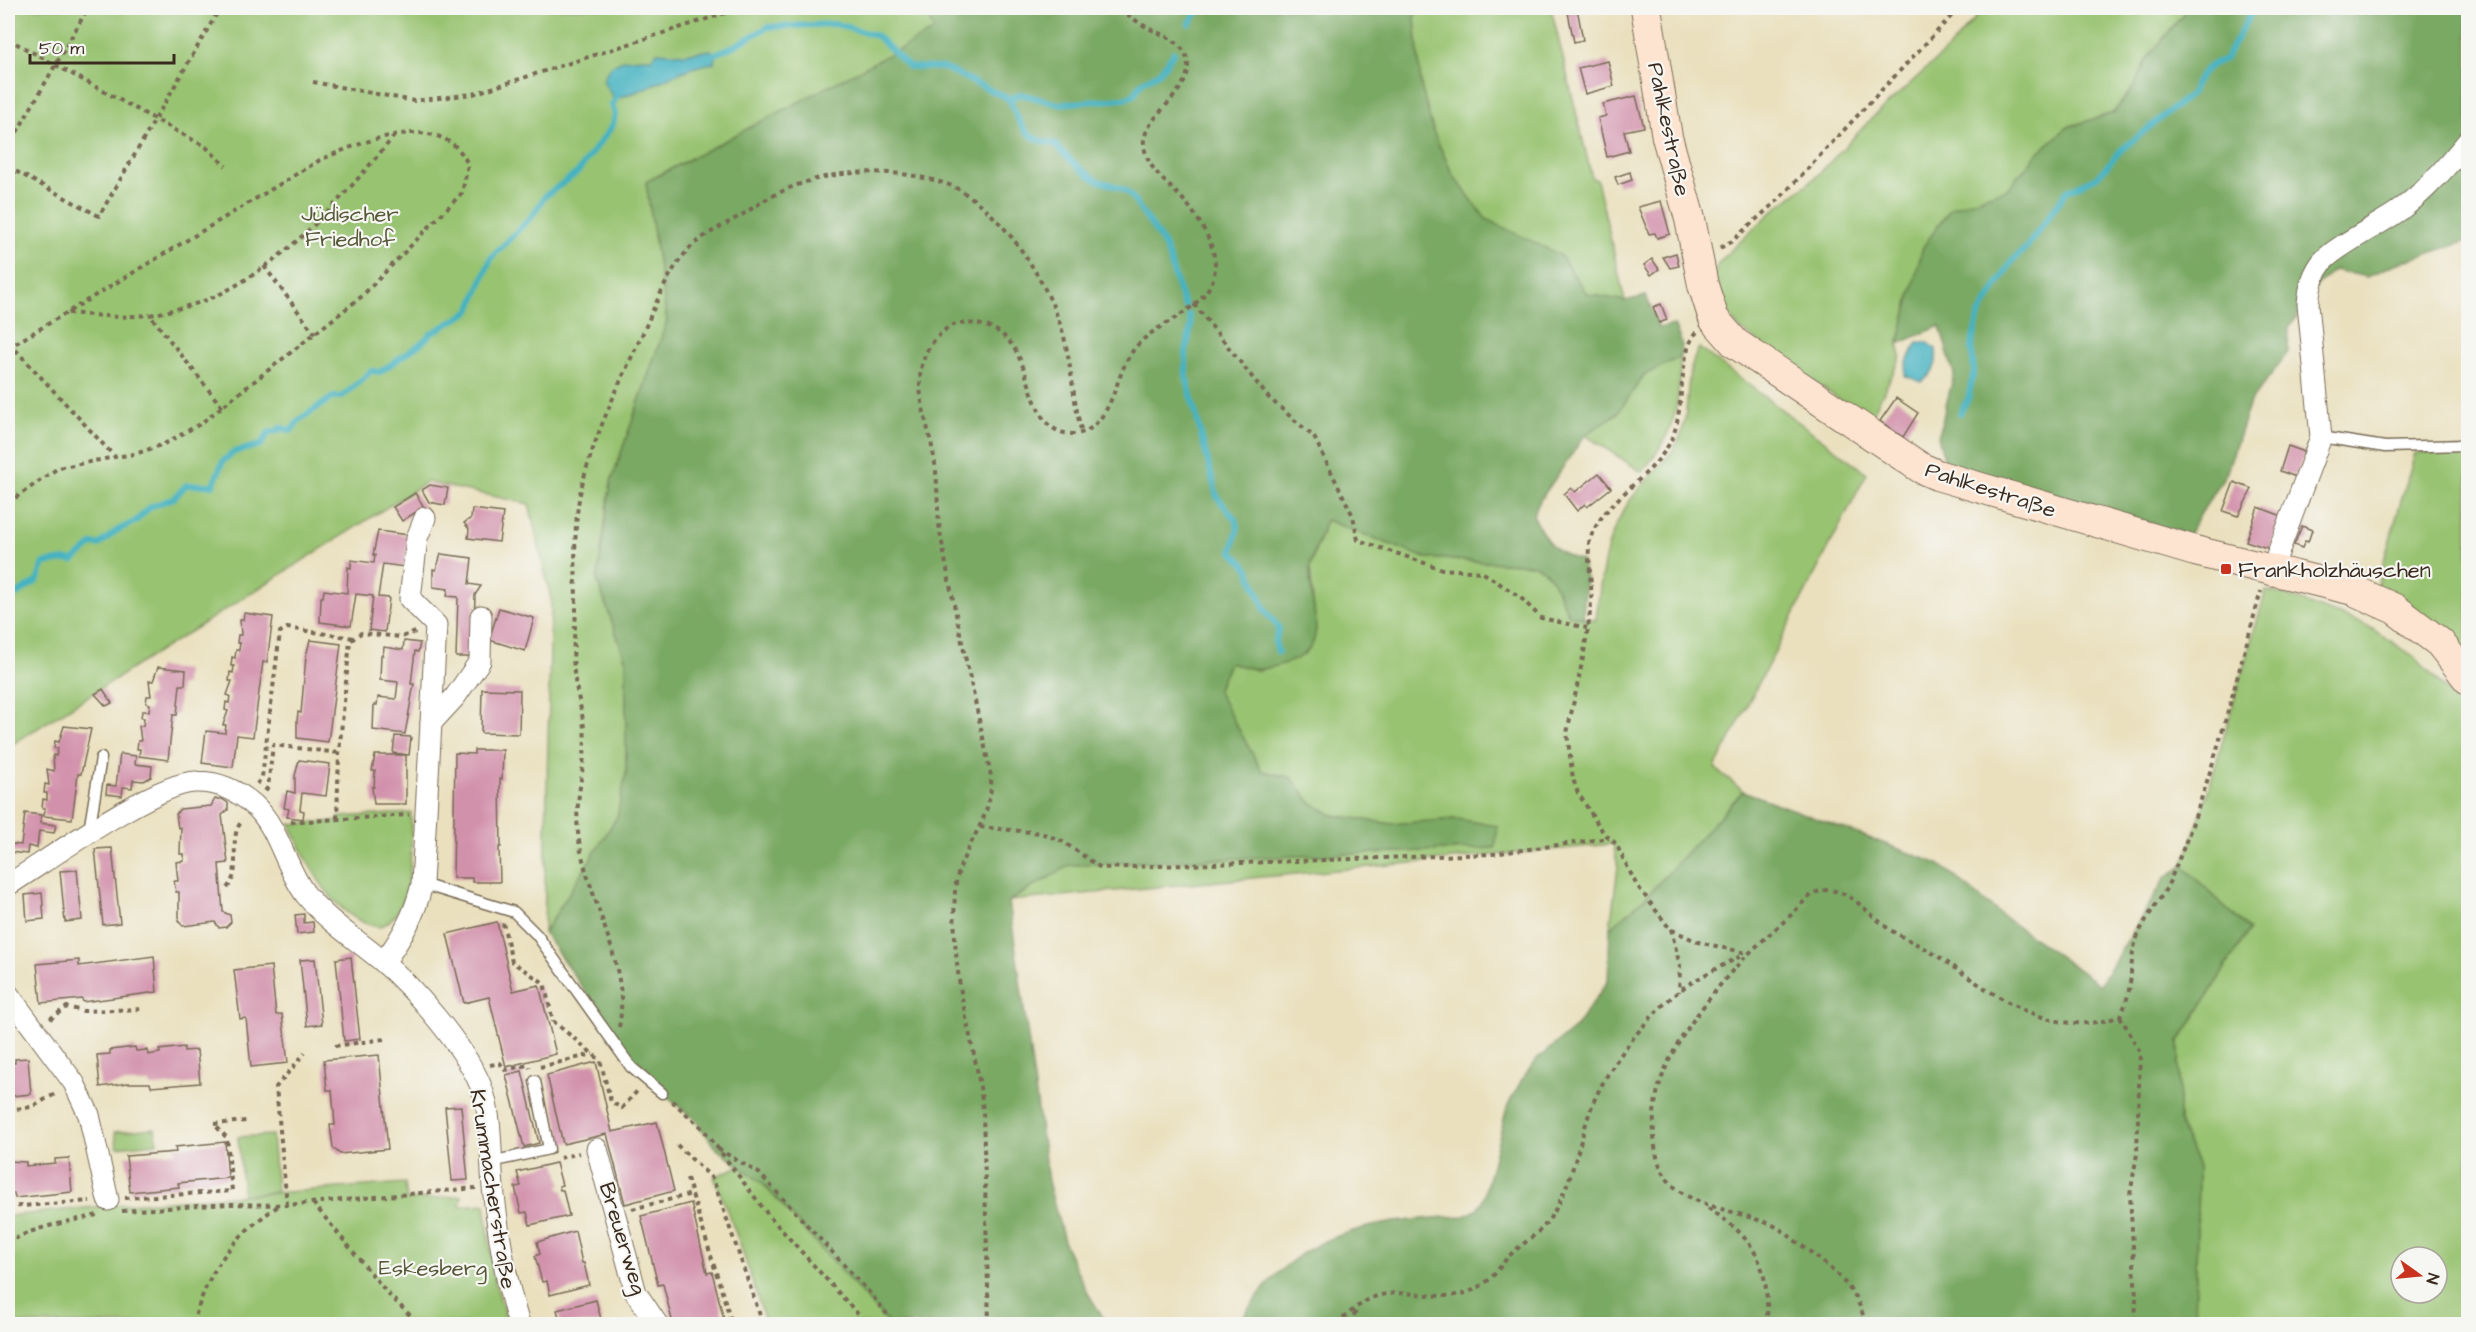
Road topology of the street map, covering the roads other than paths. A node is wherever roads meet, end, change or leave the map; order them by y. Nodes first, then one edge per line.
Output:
1 (1646, 8) edge
2 (2469, 141) edge
3 (2321, 437) junction
4 (2469, 445) edge
5 (425, 518) dead end
6 (2268, 577) junction
7 (482, 616) dead end
8 (2469, 679) edge
9 (431, 723) junction
10 (101, 758) dead end
11 (88, 835) junction
12 (422, 884) junction
13 (8, 885) edge
14 (384, 962) junction
15 (8, 993) edge
16 (535, 1082) dead end
17 (662, 1093) road end
18 (597, 1149) road end
19 (491, 1162) junction
20 (105, 1209) road end
21 (519, 1324) edge
22 (657, 1324) edge

1 - 6 street, Pahlkestraße
2 - 3 street
3 - 4 lane
3 - 6 street
5 - 9 street
6 - 8 street, Pahlkestraße
7 - 9 street
9 - 12 street
10 - 11 lane
11 - 13 street
11 - 14 street, Krummacherstraße
12 - 14 street
12 - 17 lane
14 - 19 street, Krummacherstraße
15 - 20 street
16 - 19 lane
18 - 22 street, Breuerweg
19 - 21 street, Krummacherstraße

